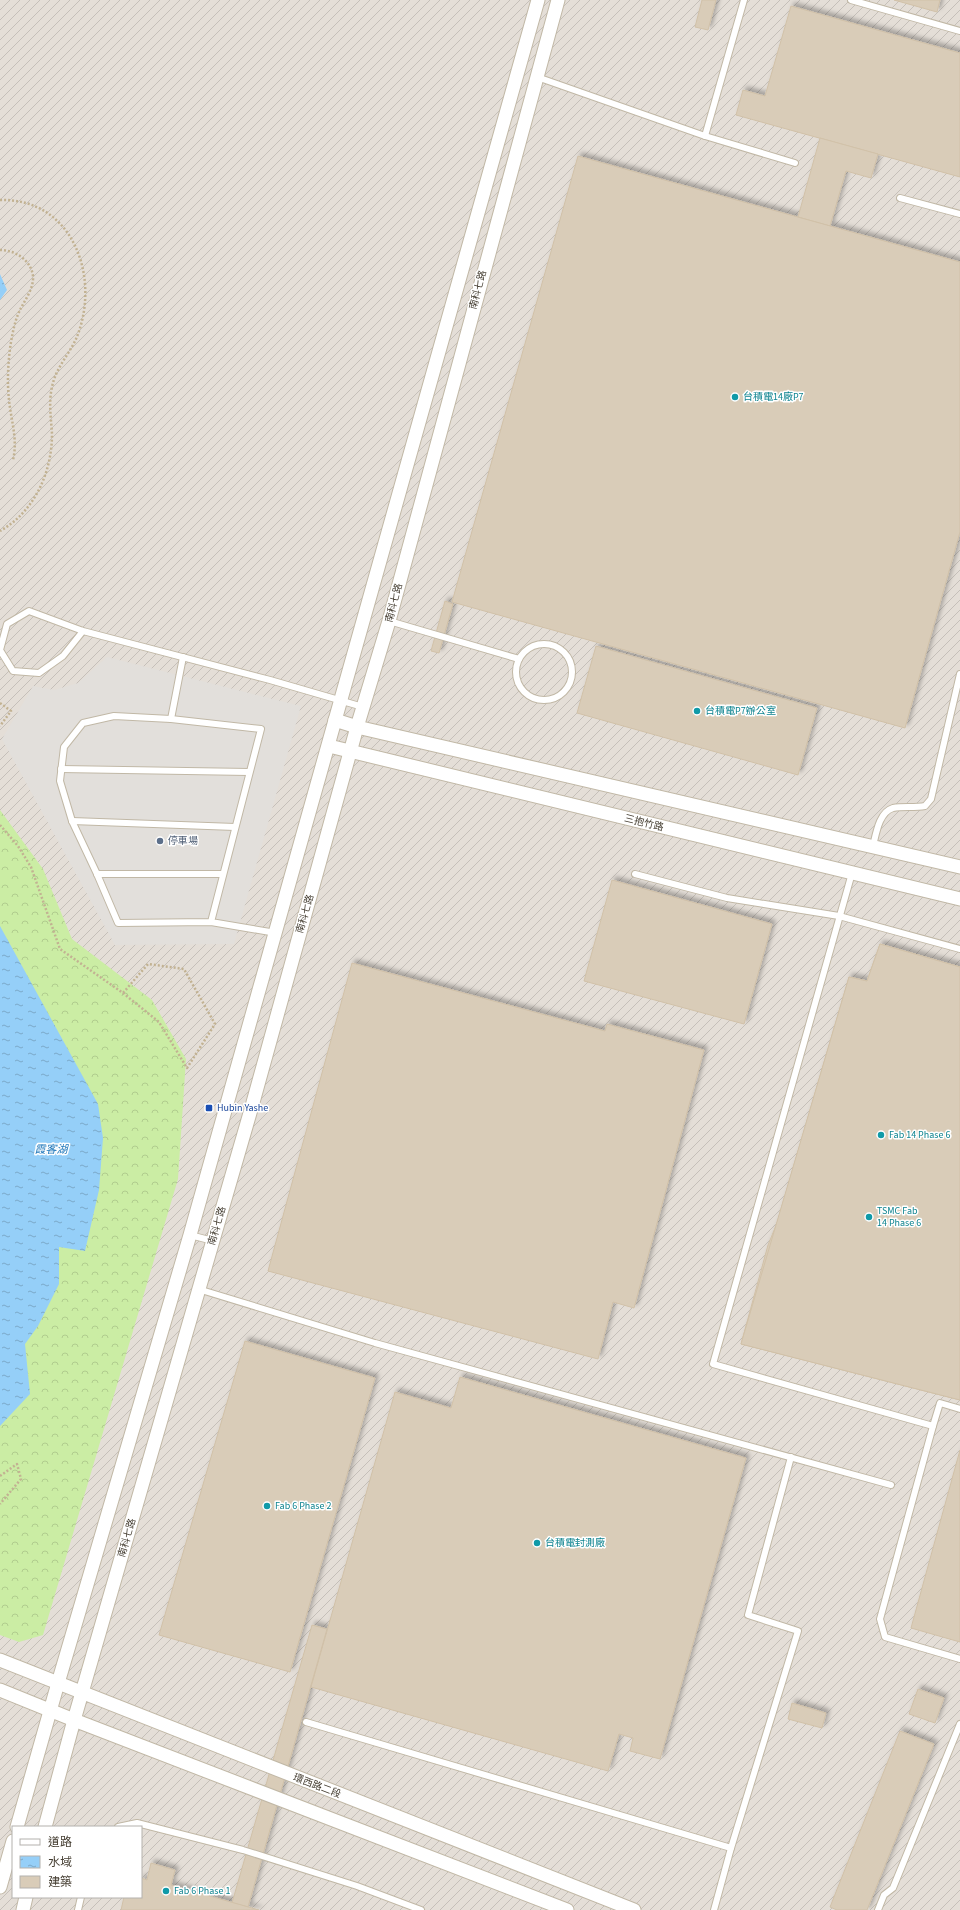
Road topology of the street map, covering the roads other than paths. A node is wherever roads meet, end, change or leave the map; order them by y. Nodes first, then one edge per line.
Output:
1 (538, 0) edge
2 (558, 0) edge
3 (744, 0) edge
4 (851, 0) edge
5 (960, 31) edge
6 (536, 77) junction
7 (705, 136) junction
8 (795, 163) dead end
9 (900, 198) dead end
10 (960, 214) edge
11 (389, 621) junction
12 (83, 631) junction
13 (183, 657) junction
14 (519, 659) junction
15 (960, 674) edge
16 (342, 700) junction
17 (363, 707) junction
18 (171, 719) junction
19 (335, 720) junction
20 (357, 727) junction
21 (329, 746) junction
22 (350, 752) junction
23 (61, 769) junction
24 (249, 772) junction
25 (72, 822) junction
26 (235, 827) junction
27 (873, 846) junction
28 (960, 867) edge
29 (852, 873) junction
30 (97, 874) junction
31 (223, 874) junction
32 (634, 874) dead end
33 (960, 899) edge
34 (839, 916) junction
35 (211, 922) junction
36 (276, 933) junction
37 (960, 949) edge
38 (190, 1236) junction
39 (213, 1241) junction
40 (198, 1289) junction
41 (960, 1409) edge
42 (933, 1426) junction
43 (791, 1457) junction
44 (891, 1485) dead end
45 (960, 1659) edge
46 (0, 1660) edge
47 (58, 1683) junction
48 (0, 1690) edge
49 (82, 1694) junction
50 (50, 1710) junction
51 (74, 1720) junction
52 (306, 1722) dead end
53 (960, 1724) edge
54 (17, 1826) edge
55 (45, 1826) edge
56 (123, 1826) edge
57 (12, 1845) edge
58 (731, 1848) junction
59 (0, 1887) edge
60 (26, 1898) edge
61 (81, 1898) edge
62 (23, 1910) edge
63 (78, 1910) edge
64 (421, 1910) edge
65 (568, 1910) edge
66 (634, 1910) edge
67 (714, 1910) edge
68 (878, 1910) edge

1 - 16 street, 南科七路
2 - 6 street, 南科七路
3 - 7 lane
4 - 5 lane
6 - 7 lane
6 - 11 street, 南科七路
7 - 8 lane
9 - 10 lane
11 - 14 lane
11 - 17 street, 南科七路
12 - 12 lane
12 - 13 lane
13 - 16 lane
13 - 18 lane
14 - 14 lane
15 - 27 lane
16 - 17 lane
16 - 19 street, 南科七路
17 - 20 street, 南科七路
18 - 23 lane
18 - 24 lane
19 - 20 street
19 - 21 street, 南科七路
20 - 22 street, 南科七路
20 - 27 street
21 - 22 street, 三抱竹路
21 - 36 street, 南科七路
22 - 29 street, 三抱竹路
22 - 39 street, 南科七路
23 - 24 lane
23 - 25 lane
24 - 26 lane
25 - 26 lane
25 - 30 lane
26 - 31 lane
27 - 28 street
29 - 33 street, 三抱竹路
29 - 34 lane
30 - 31 lane
30 - 35 lane
31 - 35 lane
32 - 34 lane
34 - 37 lane
34 - 42 lane
35 - 36 lane
36 - 38 street, 南科七路
38 - 39 lane
38 - 47 street, 南科七路
39 - 40 street, 南科七路
40 - 43 lane
40 - 49 street, 南科七路
41 - 42 lane
42 - 45 lane
43 - 44 lane
43 - 58 lane
46 - 47 street, 環西路二段
47 - 49 street, 環西路二段
47 - 50 street, 南科七路
48 - 50 street
49 - 51 street, 南科七路
49 - 66 street, 環西路二段
50 - 51 street
50 - 54 street
51 - 55 street, 南科七路
51 - 65 street
52 - 58 lane
53 - 68 lane
56 - 64 lane
57 - 59 street
58 - 67 lane
60 - 62 street
61 - 63 lane

